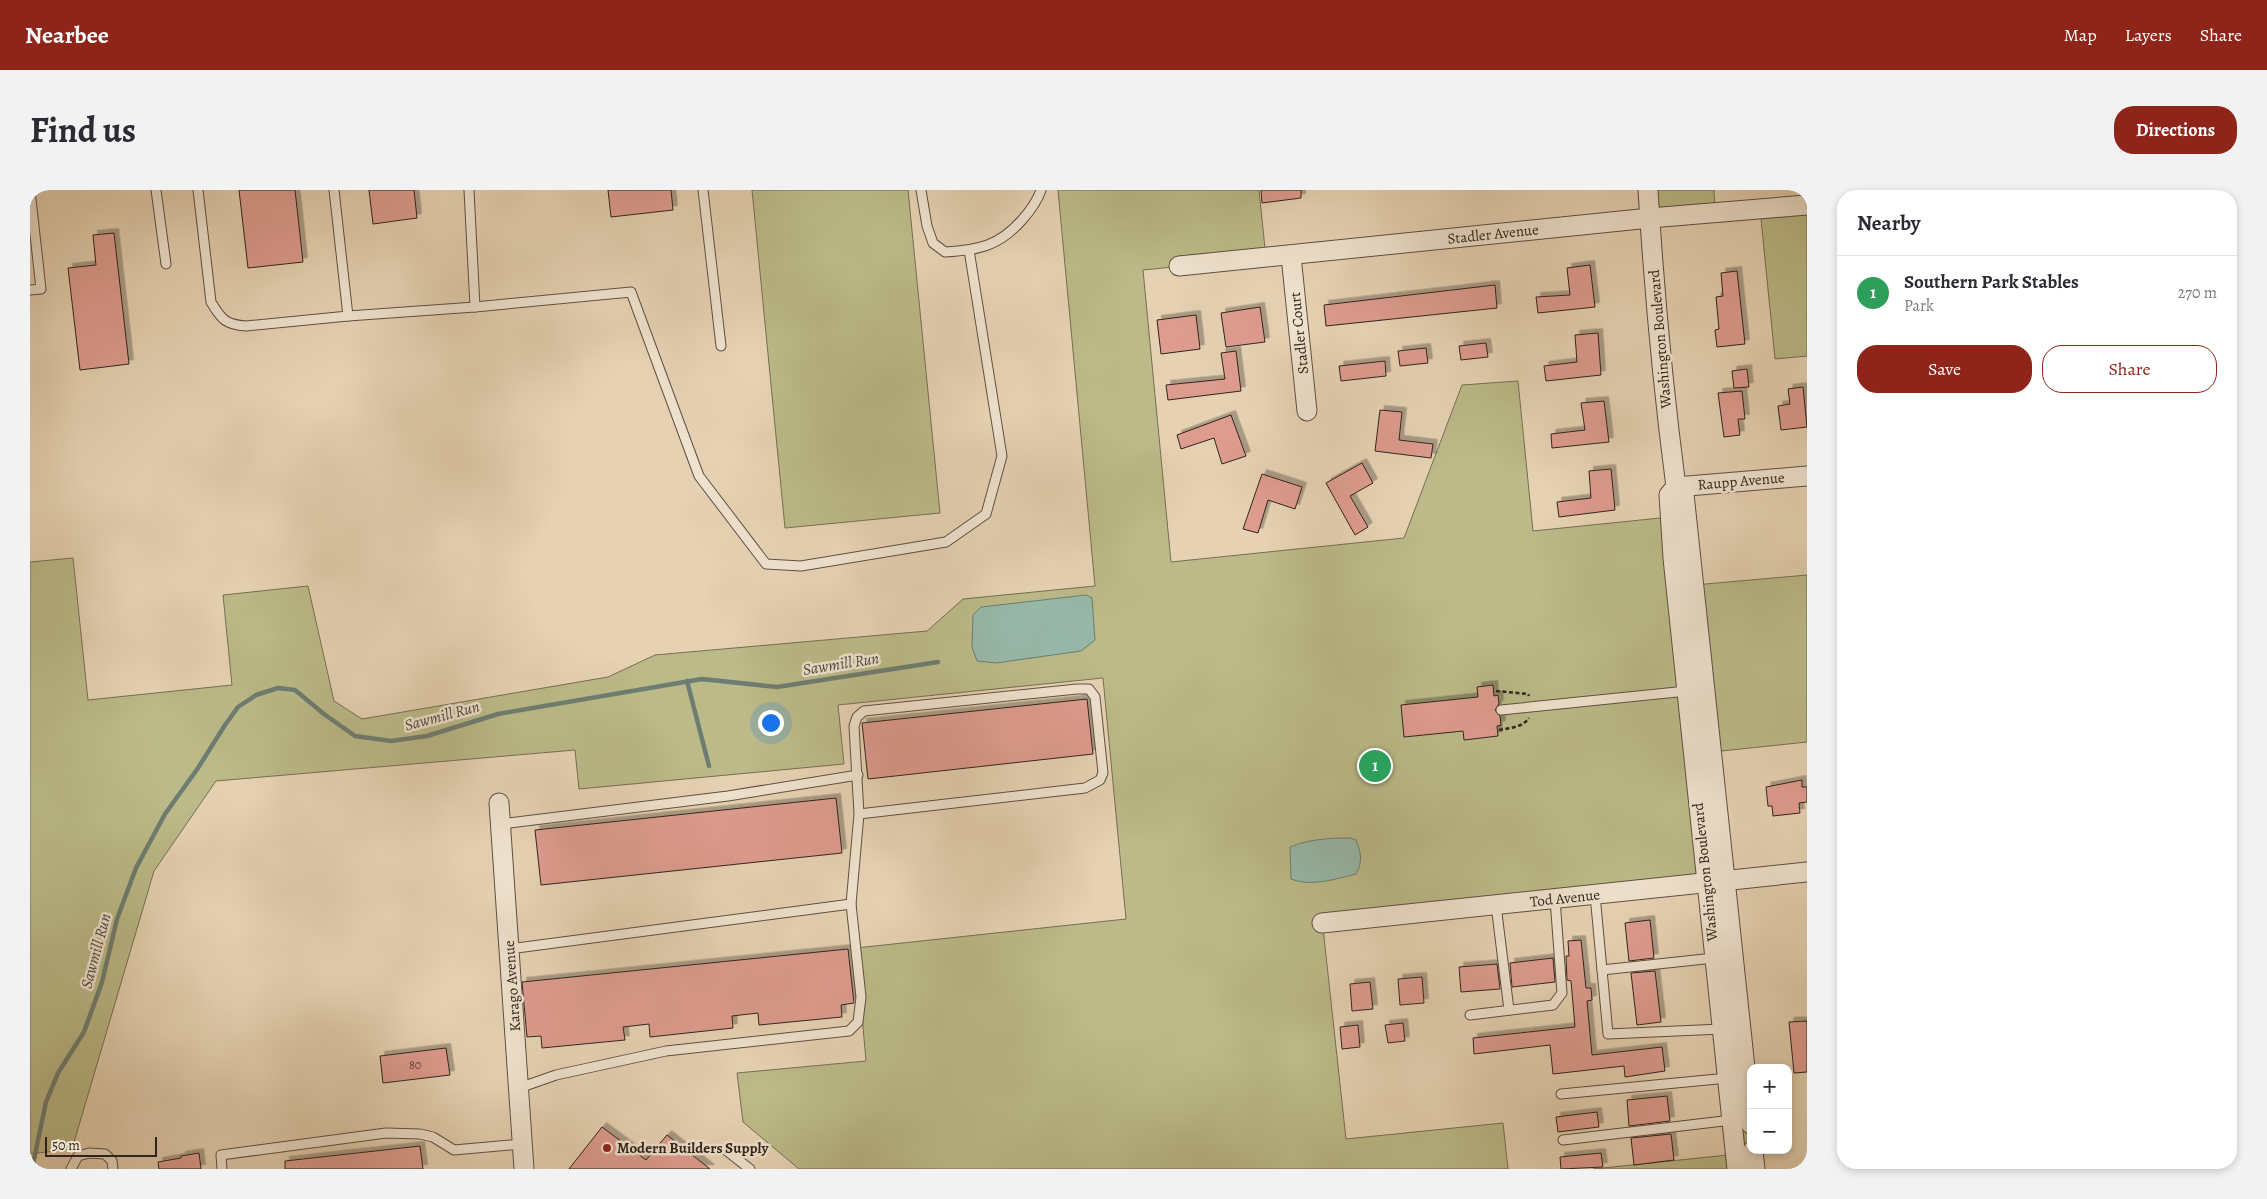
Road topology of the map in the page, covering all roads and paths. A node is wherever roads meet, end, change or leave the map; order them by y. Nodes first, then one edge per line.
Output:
1 (30, 190) edge
2 (156, 190) edge
3 (198, 190) edge
4 (334, 190) edge
5 (469, 190) edge
6 (703, 190) edge
7 (921, 190) edge
8 (1041, 190) edge
9 (1648, 190) edge
10 (1807, 205) edge
11 (1650, 218) junction
12 (969, 250) junction
13 (1291, 256) junction
14 (166, 264) dead end
15 (1179, 266) dead end
16 (30, 290) edge
17 (475, 307) junction
18 (348, 316) junction
19 (720, 346) dead end
20 (1307, 411) dead end
21 (1807, 476) edge
22 (1676, 487) junction
23 (1696, 687) junction
24 (1501, 710) dead end
25 (858, 775) junction
26 (499, 803) dead end
27 (859, 814) junction
28 (501, 824) junction
29 (1807, 872) edge
30 (1725, 880) junction
31 (1706, 884) junction
32 (1594, 895) junction
33 (1555, 899) junction
34 (851, 904) junction
35 (1496, 905) junction
36 (1322, 923) dead end
37 (509, 949) junction
38 (1714, 958) junction
39 (1602, 970) junction
40 (1509, 1010) junction
41 (1470, 1016) dead end
42 (1722, 1029) junction
43 (1734, 1054) junction
44 (1728, 1078) junction
45 (519, 1088) junction
46 (1561, 1094) dead end
47 (1747, 1109) edge
48 (1732, 1120) junction
49 (1563, 1140) dead end
50 (522, 1144) junction
51 (727, 1151) dead end
52 (1754, 1154) edge
53 (71, 1169) edge
54 (113, 1169) edge
55 (222, 1169) edge
56 (524, 1169) edge
57 (750, 1169) edge
58 (1738, 1169) edge
59 (1755, 1169) edge

1 - 16 lane
2 - 14 lane
3 - 18 lane
4 - 18 lane
5 - 17 lane
6 - 19 lane
7 - 12 lane
8 - 12 lane
9 - 11 street, Washington Boulevard
10 - 11 street, Stadler Avenue
11 - 13 street, Stadler Avenue
11 - 22 street, Washington Boulevard
12 - 17 lane
13 - 15 street, Stadler Avenue
13 - 20 street, Stadler Court
17 - 18 lane
21 - 22 street, Raupp Avenue
22 - 23 street, Washington Boulevard
23 - 24 lane
23 - 30 street, Washington Boulevard
23 - 31 street, Washington Boulevard
25 - 27 lane
25 - 27 lane
25 - 28 lane
26 - 28 street, Karago Avenue
27 - 34 lane
28 - 37 street, Karago Avenue
29 - 30 street, Tod Avenue
30 - 31 street, Tod Avenue
30 - 43 street, Washington Boulevard
31 - 32 street, Tod Avenue
31 - 38 street, Washington Boulevard
32 - 33 street, Tod Avenue
32 - 39 lane
33 - 35 street, Tod Avenue
33 - 40 lane
34 - 37 lane
34 - 45 lane
35 - 36 street, Tod Avenue
35 - 40 lane
37 - 45 street, Karago Avenue
38 - 39 lane
38 - 42 street, Washington Boulevard
39 - 42 lane
40 - 41 lane
42 - 43 street, Washington Boulevard
43 - 44 street, Washington Boulevard
43 - 47 street, Washington Boulevard
44 - 46 lane
44 - 48 street, Washington Boulevard
45 - 50 street, Karago Avenue
48 - 49 lane
48 - 58 street, Washington Boulevard
50 - 55 lane
50 - 56 street, Karago Avenue
51 - 57 lane
52 - 59 street
53 - 54 lane

